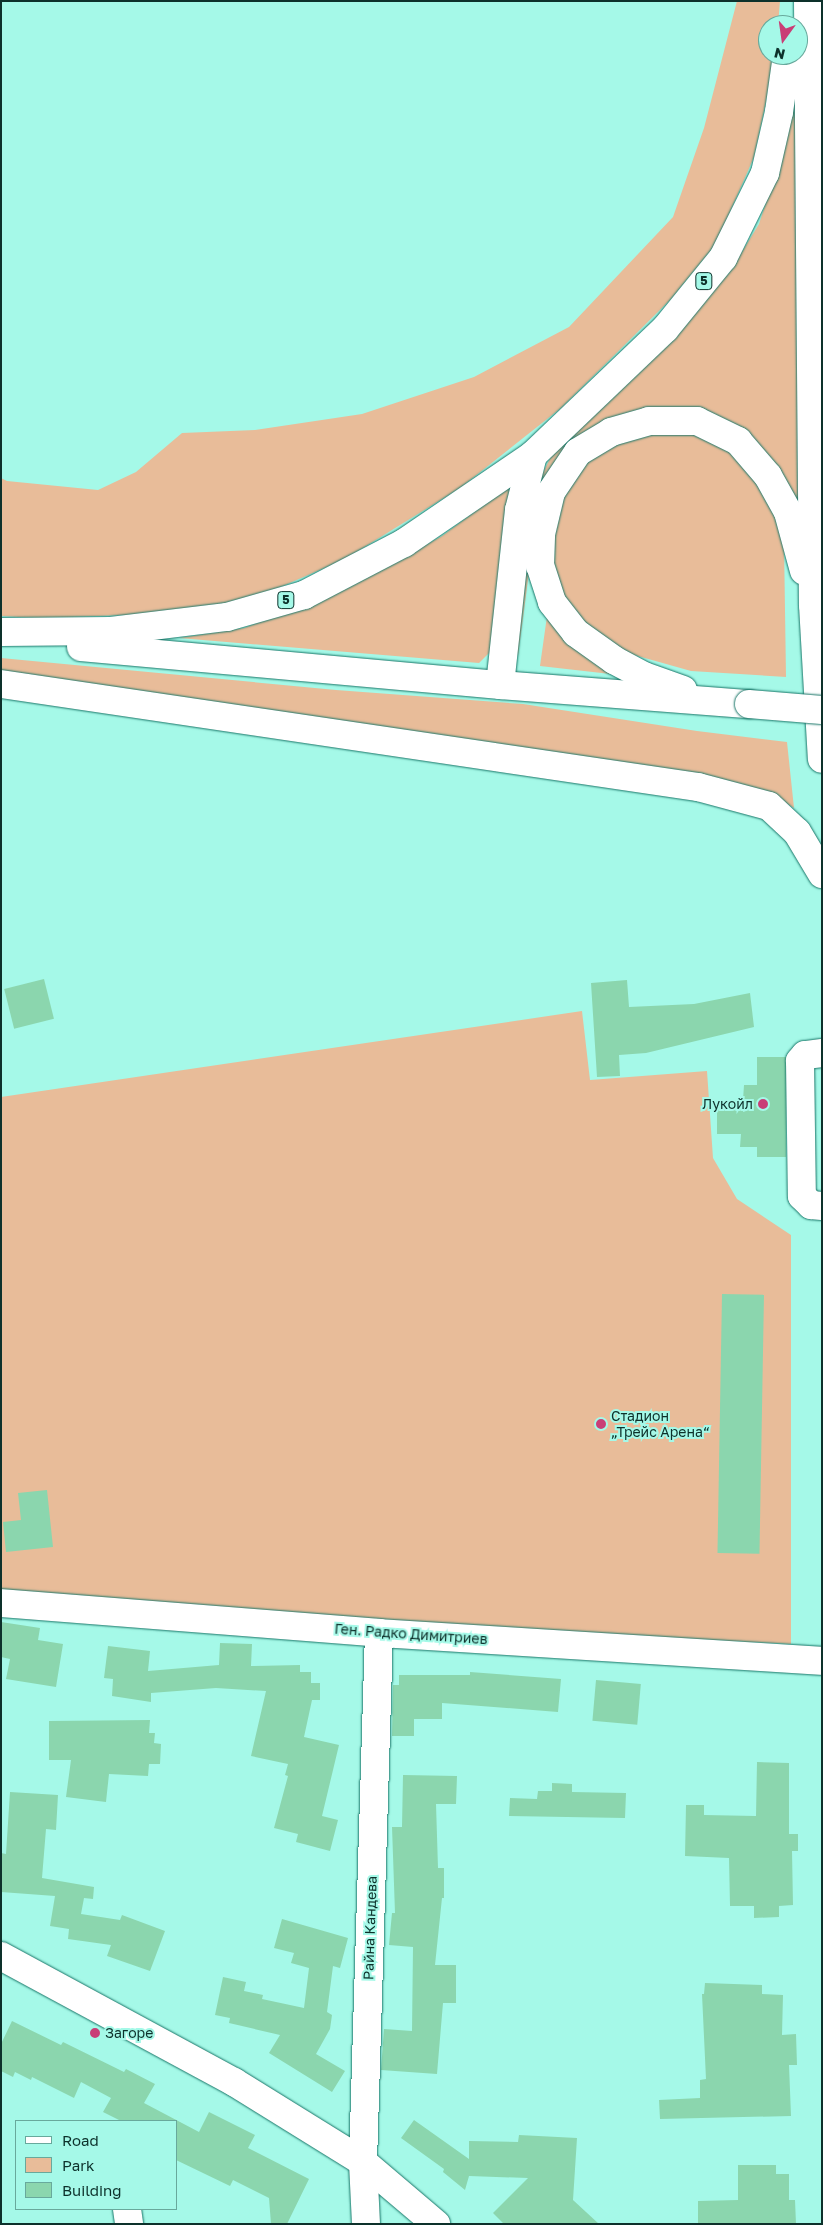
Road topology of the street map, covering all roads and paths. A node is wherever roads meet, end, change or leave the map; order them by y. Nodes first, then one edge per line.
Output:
1 (795, 1) edge
2 (808, 1) edge
3 (793, 15) edge
4 (786, 65) edge
5 (533, 455) junction
6 (813, 605) junction
7 (1, 632) edge
8 (1, 639) edge
9 (1, 684) edge
10 (500, 685) junction
11 (720, 702) junction
12 (822, 710) edge
13 (822, 758) edge
14 (822, 874) edge
15 (822, 1053) edge
16 (822, 1206) edge
17 (1, 1603) edge
18 (379, 1633) junction
19 (822, 1661) edge
20 (1, 1956) edge
21 (363, 2162) junction
22 (128, 2210) edge
23 (129, 2224) edge
24 (366, 2224) edge
25 (436, 2224) edge

1 - 3 main road
2 - 6 main road
4 - 5 main road, 5
5 - 7 main road, 5
5 - 10 main road
6 - 11 main road
6 - 13 main road
8 - 10 main road
9 - 14 main road
10 - 11 main road
11 - 12 main road, bridge
15 - 16 main road
17 - 18 main road, Ген. Радко Димитриев
18 - 19 main road, Ген. Радко Димитриев
18 - 21 main road, Райна Кандева
20 - 21 main road
21 - 24 main road, Райна Кандева
21 - 25 main road
22 - 23 main road

